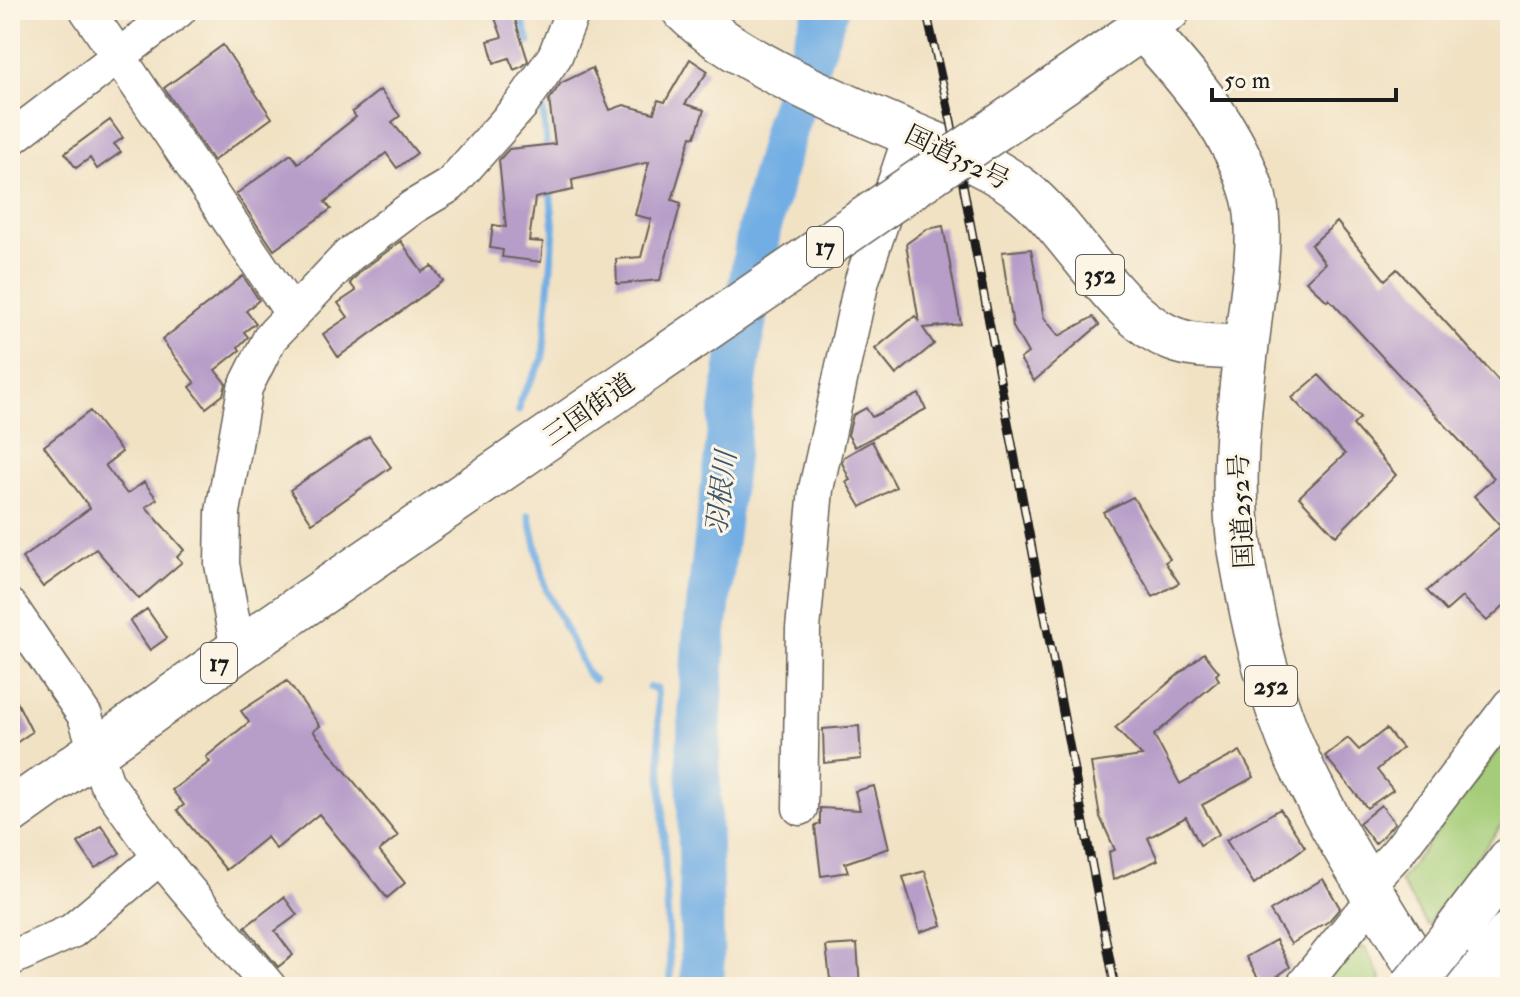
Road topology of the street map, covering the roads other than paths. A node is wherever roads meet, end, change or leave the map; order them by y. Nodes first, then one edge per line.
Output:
1 (87, 10) edge
2 (179, 10) edge
3 (573, 10) edge
4 (684, 10) edge
5 (1155, 19) edge
6 (121, 56) junction
7 (904, 131) junction
8 (10, 139) edge
9 (292, 313) junction
10 (1246, 348) junction
11 (10, 606) edge
12 (238, 650) junction
13 (1510, 705) edge
14 (96, 751) junction
15 (800, 808) dead end
16 (10, 812) edge
17 (160, 857) junction
18 (1510, 860) edge
19 (1372, 893) junction
20 (1510, 933) edge
21 (10, 959) edge
22 (1472, 983) edge
23 (269, 987) edge
24 (1302, 987) edge
25 (1412, 987) edge
26 (1430, 987) edge

1 - 6 street
2 - 6 street
3 - 9 street
4 - 7 highway, 国道352号 / 352
5 - 10 highway, 国道252号 / 252
5 - 12 highway, 三国街道 / 17, bridge
6 - 8 street
6 - 9 street
7 - 10 highway, 国道352号 / 352
7 - 15 street
9 - 12 street
10 - 19 highway, 国道252号 / 252
11 - 14 street
12 - 14 highway, 三国街道 / 17
13 - 19 street
14 - 16 highway, 三国街道 / 17
14 - 17 street
17 - 21 street
17 - 23 street
18 - 25 highway, bridge
19 - 24 street
19 - 26 highway, 国道252号 / 252
20 - 22 highway

